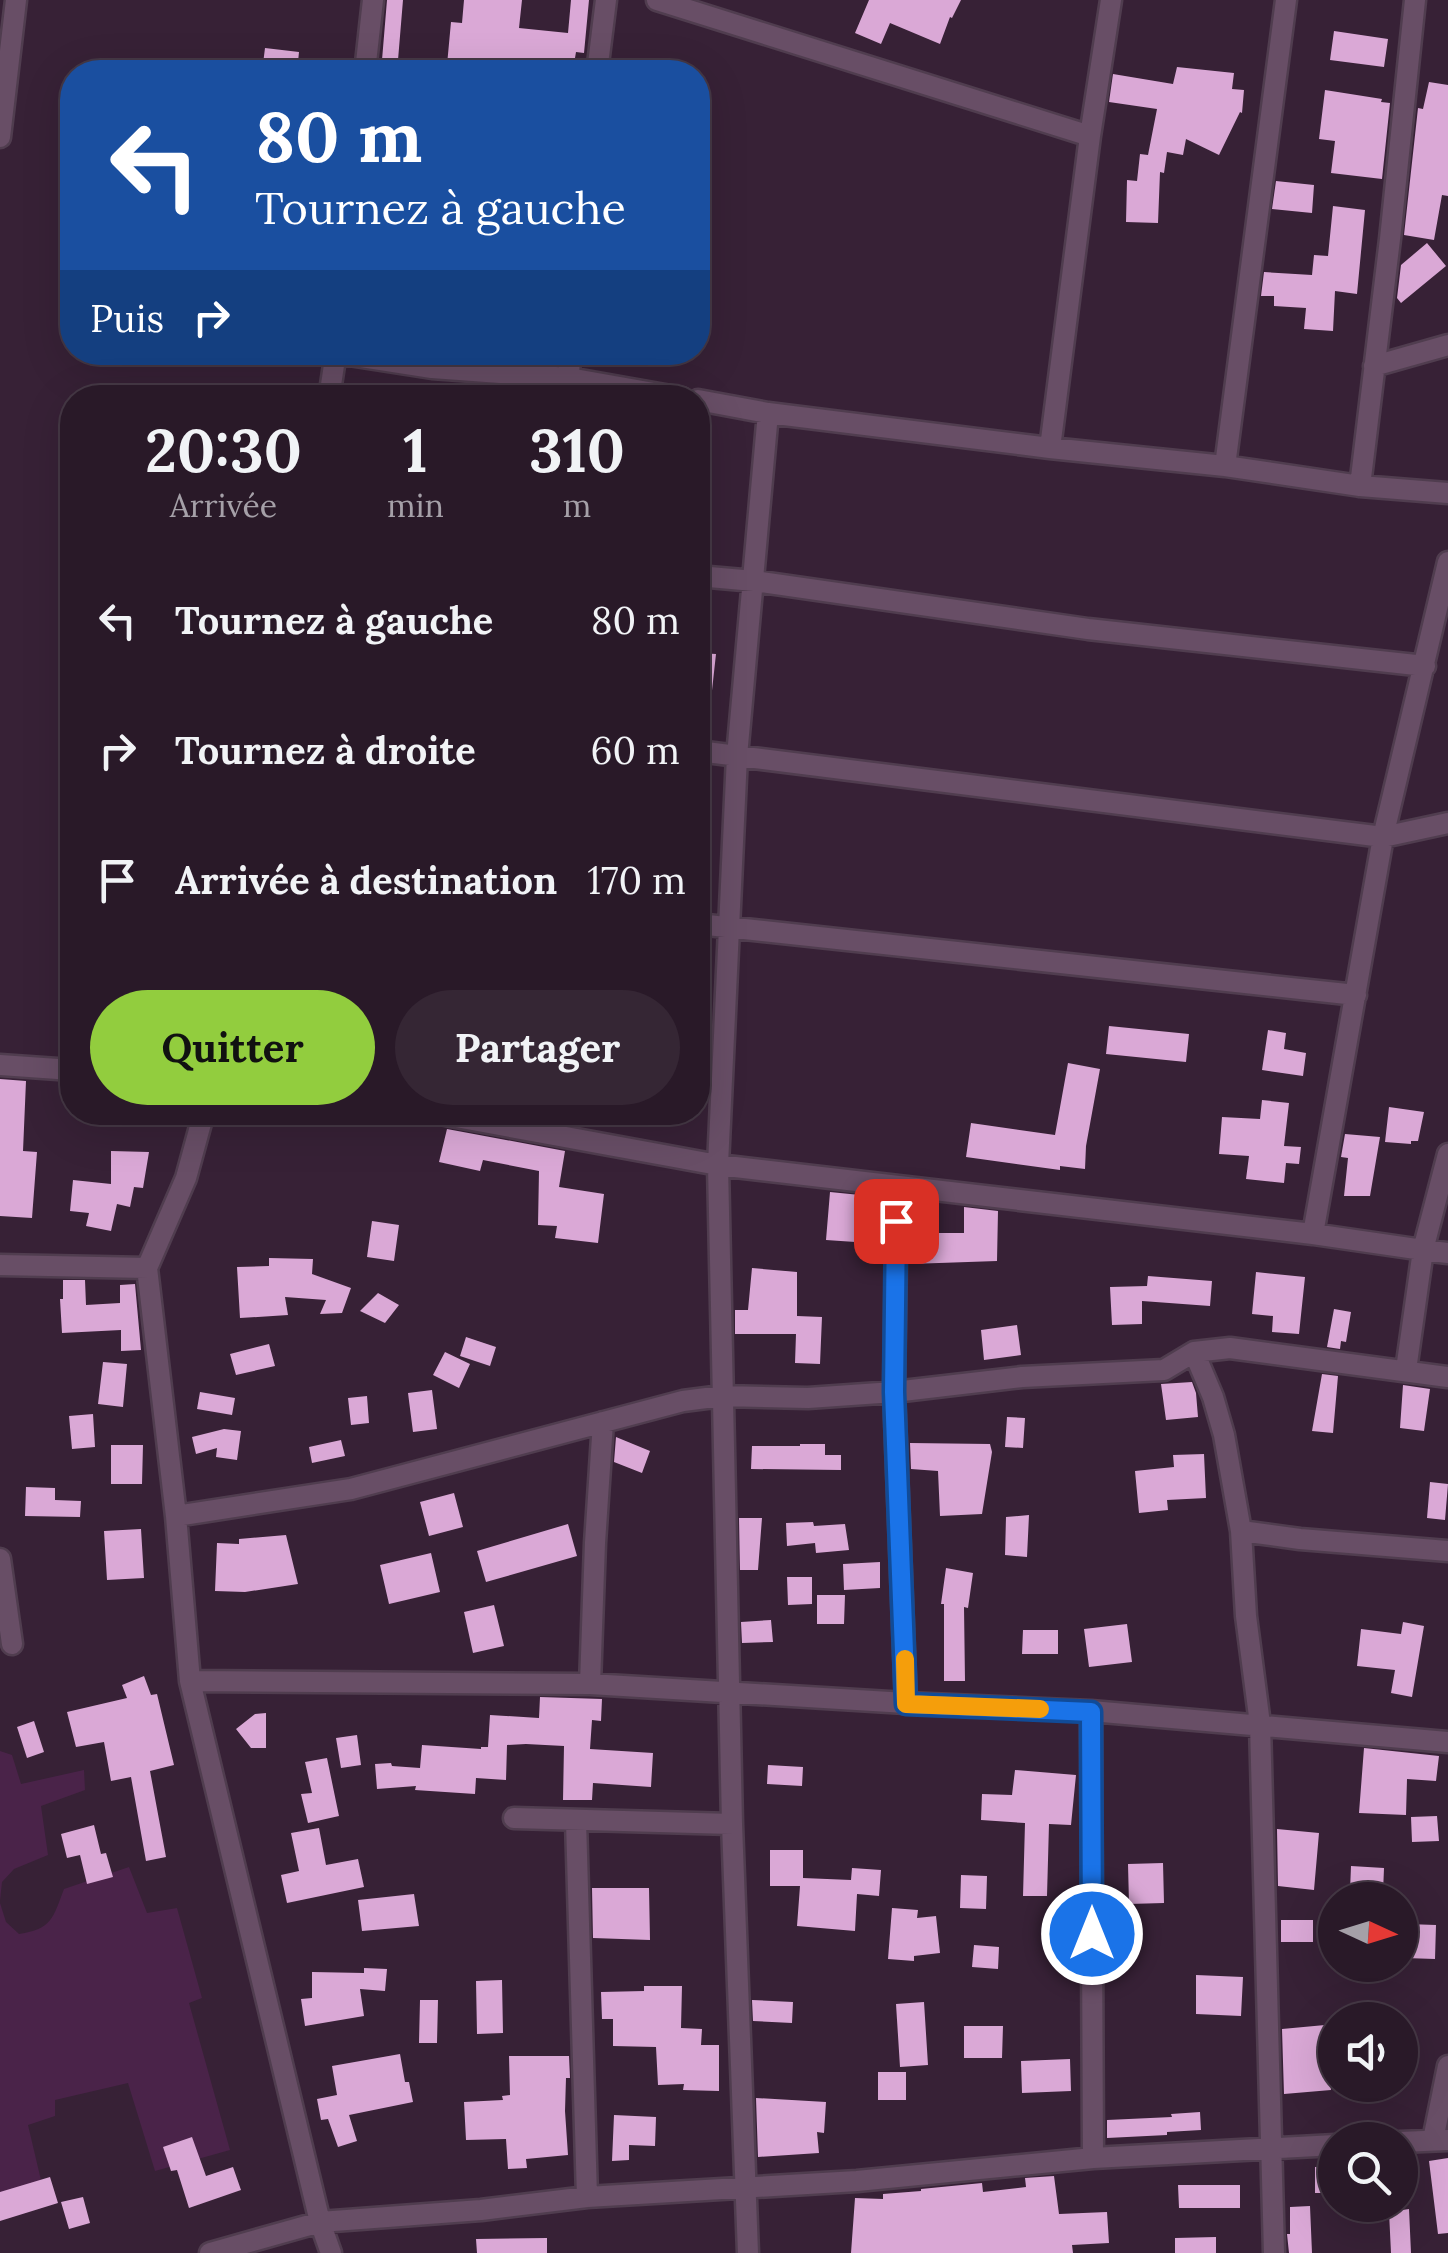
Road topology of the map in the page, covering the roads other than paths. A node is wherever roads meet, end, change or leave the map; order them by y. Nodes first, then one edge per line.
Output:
1 (16, 0) edge
2 (373, 0) edge
3 (606, 0) edge
4 (656, 0) edge
5 (1286, 0) edge
6 (1415, 0) edge
7 (1105, 2) edge
8 (366, 60) edge
9 (598, 60) edge
10 (1090, 136) junction
11 (0, 137) edge
12 (1448, 344) edge
13 (413, 365) edge
14 (569, 365) edge
15 (1374, 366) junction
16 (568, 378) junction
17 (608, 385) edge
18 (710, 402) edge
19 (768, 412) junction
20 (1050, 448) junction
21 (1225, 466) junction
22 (1360, 486) junction
23 (1448, 493) edge
24 (1448, 562) edge
25 (710, 577) edge
26 (754, 582) junction
27 (1424, 666) junction
28 (710, 752) edge
29 (738, 756) junction
30 (1448, 823) edge
31 (1383, 837) junction
32 (710, 926) edge
33 (728, 928) junction
34 (1356, 996) junction
35 (0, 1065) edge
36 (60, 1069) edge
37 (200, 1125) edge
38 (500, 1125) edge
39 (1448, 1154) edge
40 (718, 1165) junction
41 (897, 1187) junction
42 (1312, 1234) junction
43 (1422, 1250) junction
44 (1448, 1253) edge
45 (0, 1266) edge
46 (146, 1268) junction
47 (1194, 1352) junction
48 (1406, 1370) junction
49 (1448, 1377) edge
50 (894, 1392) junction
51 (722, 1396) junction
52 (603, 1422) junction
53 (176, 1516) junction
54 (1241, 1531) junction
55 (1448, 1551) edge
56 (0, 1558) edge
57 (12, 1644) dead end
58 (190, 1681) junction
59 (590, 1684) junction
60 (730, 1692) junction
61 (906, 1704) junction
62 (1091, 1712) junction
63 (1260, 1724) junction
64 (1448, 1742) edge
65 (514, 1818) dead end
66 (576, 1821) junction
67 (732, 1824) junction
68 (1448, 2066) edge
69 (1441, 2140) edge
70 (1318, 2146) edge
71 (1270, 2148) junction
72 (1092, 2158) junction
73 (746, 2189) junction
74 (587, 2197) junction
75 (320, 2222) junction
76 (210, 2253) edge
77 (330, 2253) edge
78 (748, 2253) edge
79 (1274, 2253) edge

1 - 11 street
2 - 8 street
3 - 9 street
4 - 10 street
5 - 21 street
6 - 15 street
7 - 10 street
10 - 20 street
12 - 15 street
13 - 16 street
14 - 16 street
15 - 22 street
16 - 17 street
18 - 19 street
19 - 20 street
19 - 26 street
20 - 21 street
21 - 22 street
22 - 23 street
24 - 27 street
25 - 26 street
26 - 27 street
26 - 29 street
27 - 31 street
28 - 29 street
29 - 31 street
29 - 33 street
30 - 31 street
31 - 34 street
32 - 33 street
33 - 34 street
33 - 40 street
34 - 42 street
35 - 36 street
37 - 46 street
38 - 40 street
39 - 43 street
40 - 41 street
40 - 51 street
41 - 42 street
41 - 50 street
42 - 43 street
43 - 44 street
43 - 48 street
45 - 46 street
46 - 53 street
47 - 48 street
47 - 50 street
47 - 54 street
48 - 49 street
50 - 51 street
50 - 61 street
51 - 52 street
51 - 60 street
52 - 53 street
52 - 59 street
53 - 58 street
54 - 55 street
54 - 63 street
56 - 57 street
58 - 59 street
58 - 75 street
59 - 60 street
60 - 61 street
60 - 67 street
61 - 62 street
62 - 63 street
62 - 72 street
63 - 64 street
63 - 71 street
65 - 66 street
66 - 67 street
66 - 74 street
67 - 73 street
68 - 69 street
70 - 71 street
71 - 72 street
71 - 79 street
72 - 73 street
73 - 74 street
73 - 78 street
74 - 75 street
75 - 76 street
75 - 77 street

